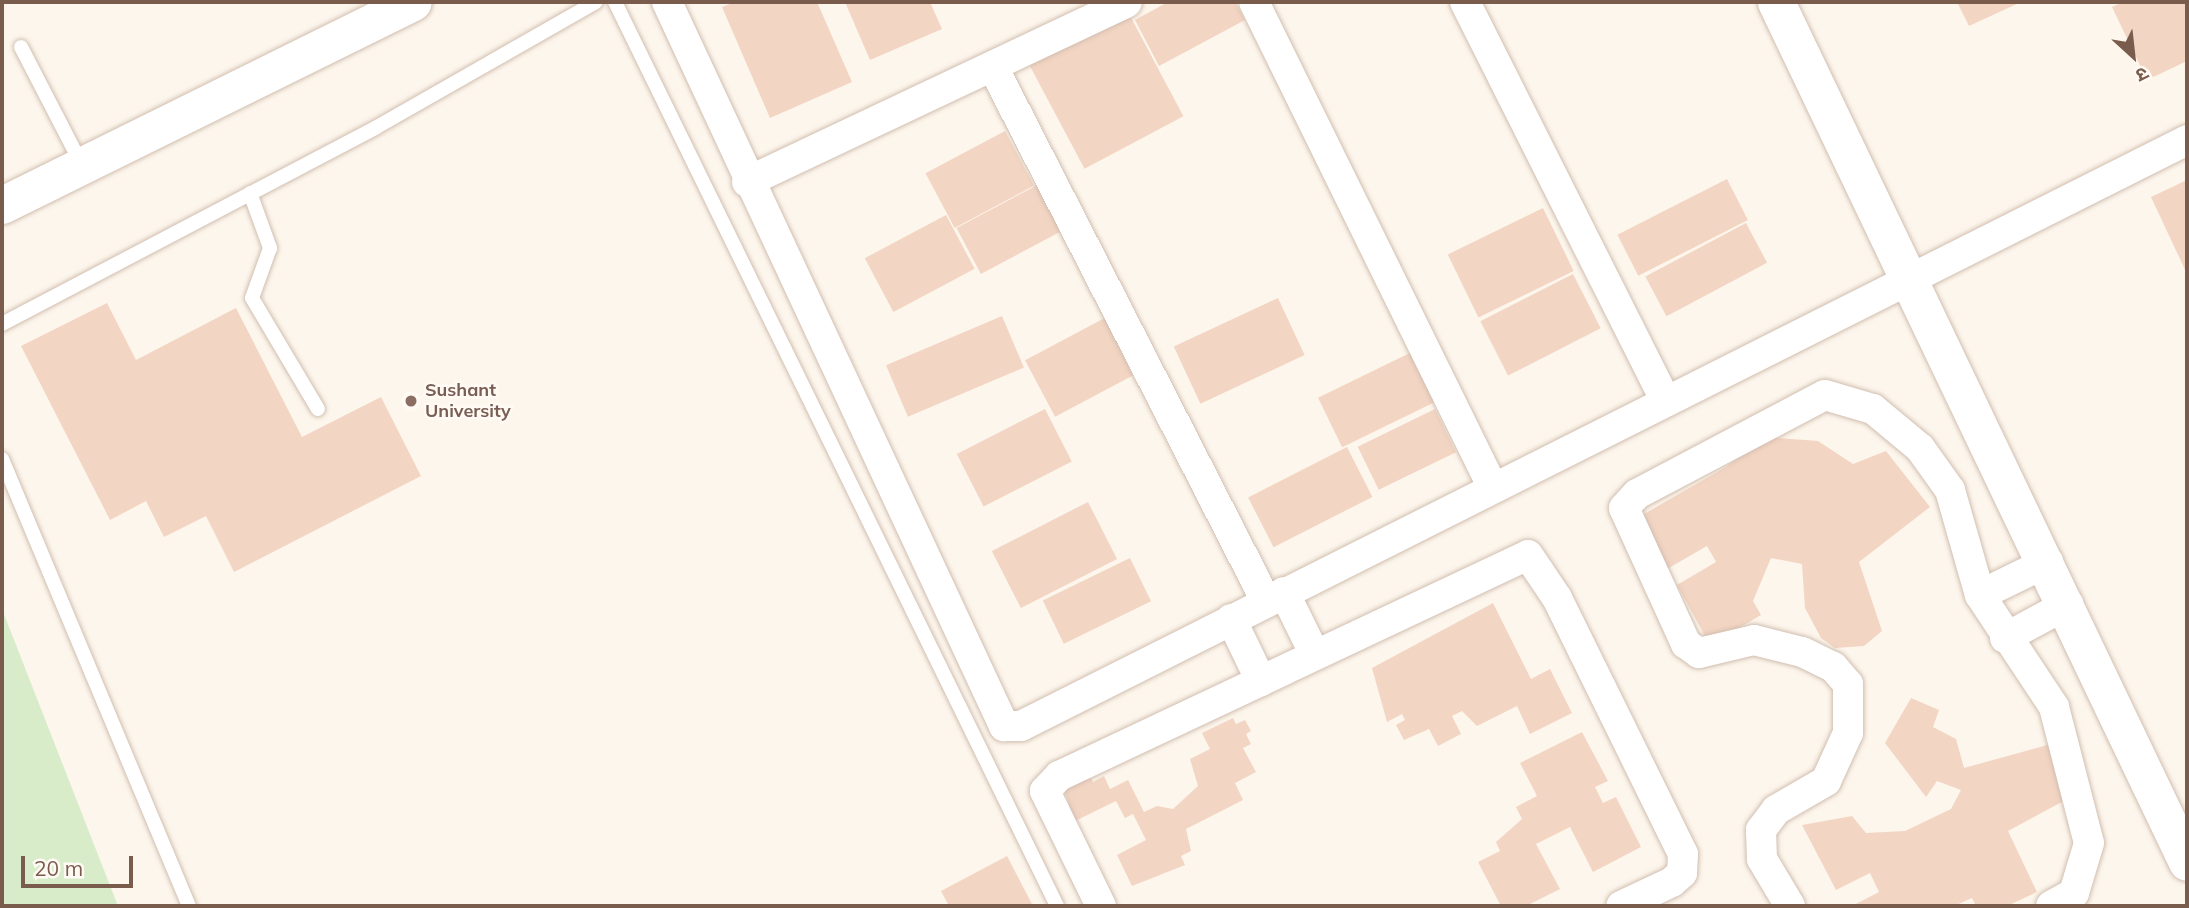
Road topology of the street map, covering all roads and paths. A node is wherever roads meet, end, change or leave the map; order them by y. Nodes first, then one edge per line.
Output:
1 (412, 2) edge
2 (596, 2) edge
3 (615, 2) edge
4 (667, 2) edge
5 (1128, 2) edge
6 (1254, 2) edge
7 (1465, 2) edge
8 (1776, 2) edge
9 (21, 47) dead end
10 (993, 67) junction
11 (2187, 140) edge
12 (82, 164) junction
13 (747, 183) junction
14 (250, 194) junction
15 (2, 205) edge
16 (1905, 278) junction
17 (2, 324) edge
18 (1666, 401) junction
19 (318, 409) dead end
20 (2, 459) edge
21 (1493, 488) junction
22 (2048, 562) junction
23 (1980, 595) junction
24 (1275, 597) junction
25 (2068, 604) junction
26 (1231, 619) junction
27 (2005, 638) junction
28 (1315, 655) junction
29 (1261, 681) junction
30 (2187, 862) edge
31 (189, 906) edge
32 (1057, 906) edge
33 (1101, 906) edge
34 (1621, 906) edge
35 (1790, 906) edge
36 (2052, 906) edge

1 - 12 street
2 - 14 lane
3 - 32 lane
4 - 13 street
5 - 10 street
6 - 21 street
7 - 18 street
8 - 16 street
9 - 12 lane
10 - 13 street
10 - 24 street
11 - 16 street
12 - 15 street
13 - 26 street
14 - 17 lane
14 - 19 lane
16 - 18 street
16 - 22 street
18 - 21 street
20 - 31 lane
21 - 24 street
22 - 23 street
22 - 25 street
23 - 27 street
23 - 35 street
24 - 26 street
24 - 28 street
25 - 27 street
25 - 30 street
26 - 29 street
27 - 36 street
28 - 29 street
28 - 34 street
29 - 33 street

